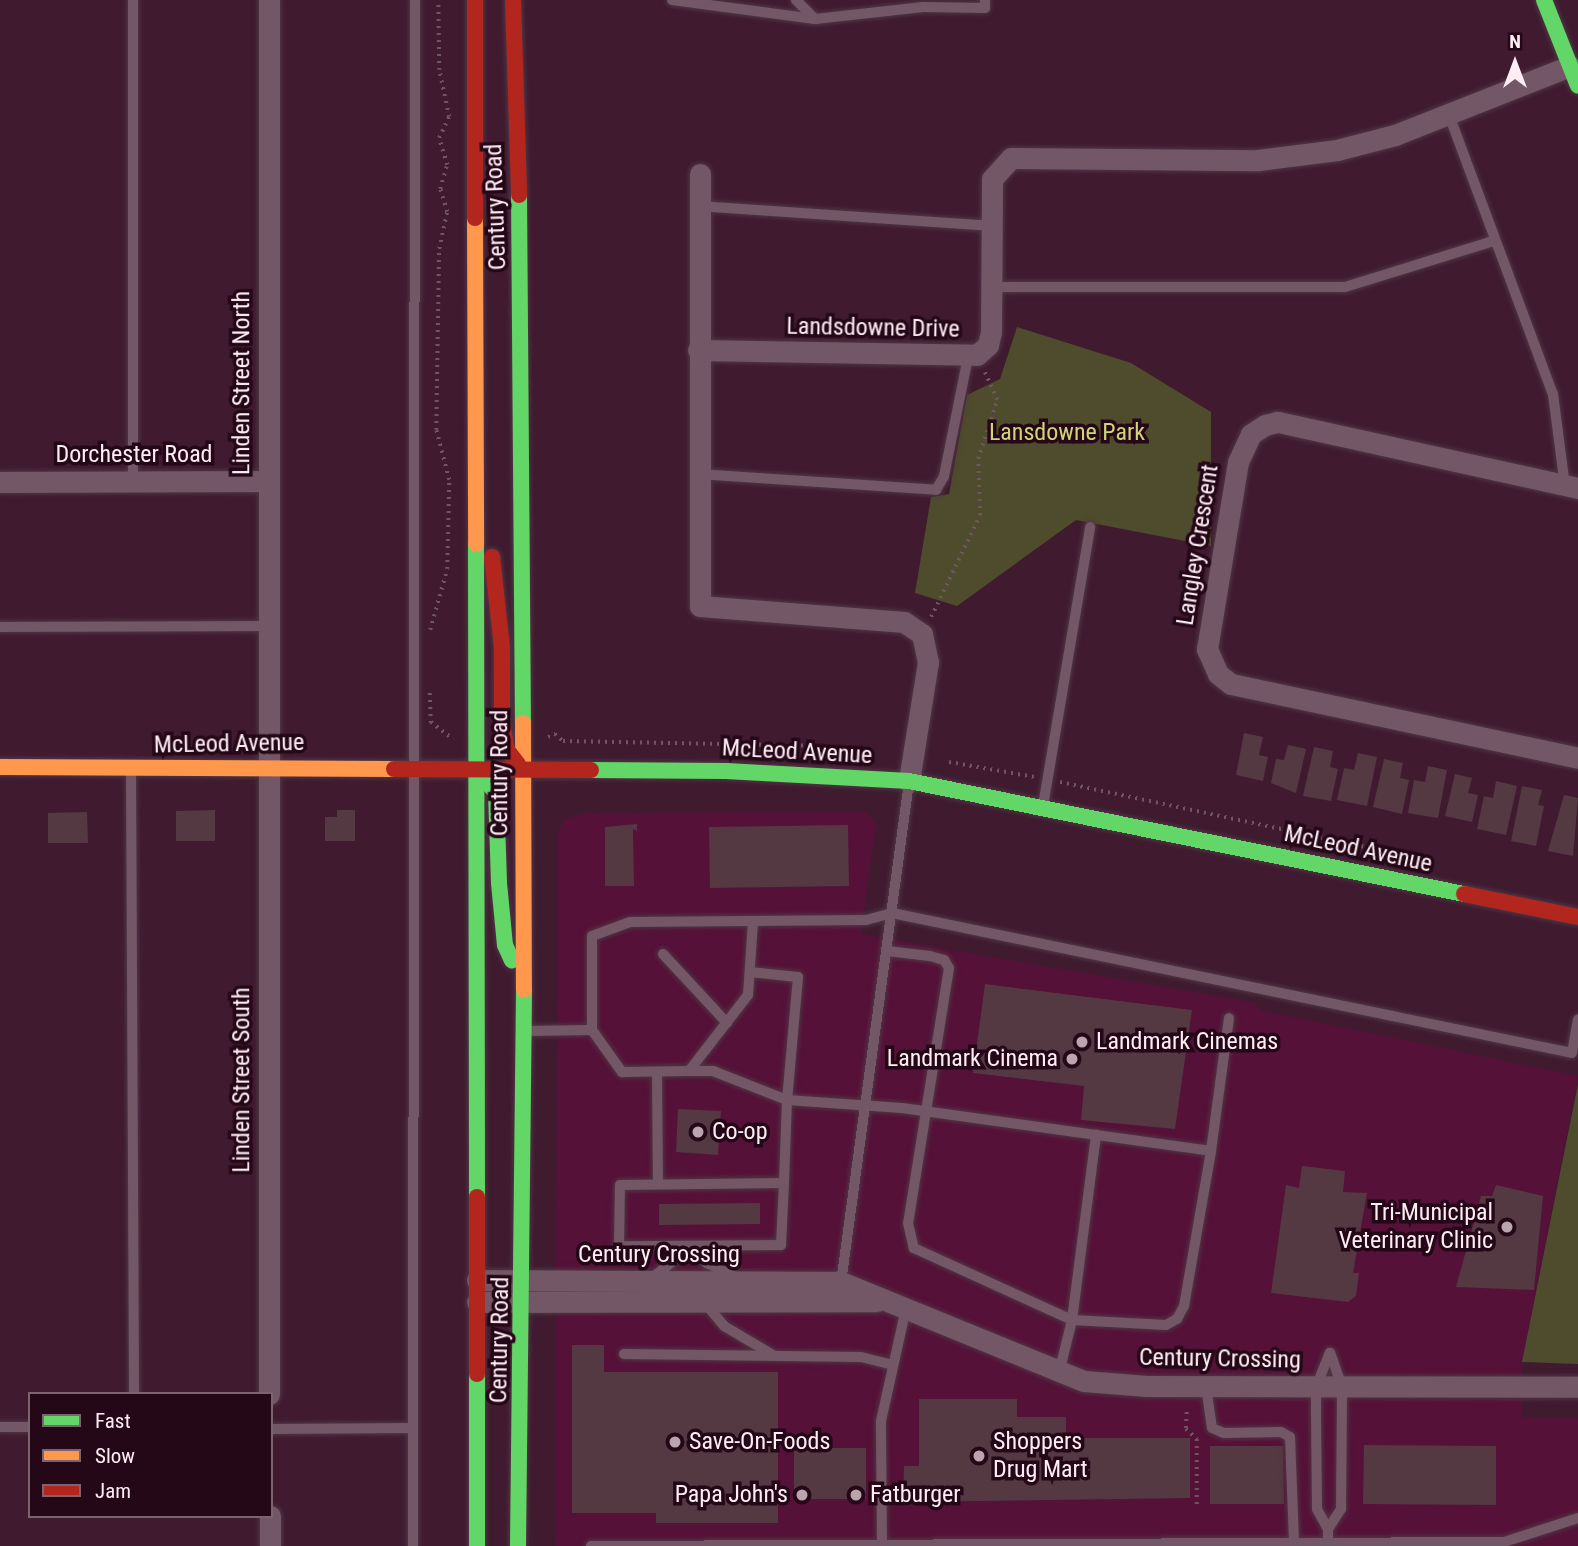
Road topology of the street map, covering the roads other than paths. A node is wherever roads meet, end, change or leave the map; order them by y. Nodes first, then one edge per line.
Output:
1 (133, 0) edge
2 (269, 0) edge
3 (415, 0) edge
4 (475, 0) edge
5 (513, 0) edge
6 (673, 0) edge
7 (796, 0) edge
8 (985, 0) edge
9 (1544, 0) edge
10 (923, 3) edge
11 (815, 19) junction
12 (1570, 66) junction
13 (1578, 86) edge
14 (1449, 115) junction
15 (700, 174) dead end
16 (699, 206) junction
17 (992, 226) junction
18 (1494, 242) junction
19 (991, 287) junction
20 (698, 350) junction
21 (973, 356) junction
22 (476, 401) junction
23 (698, 474) junction
24 (268, 481) junction
25 (0, 482) edge
26 (133, 482) junction
27 (1572, 487) edge
28 (1090, 527) dead end
29 (269, 626) junction
30 (0, 628) edge
31 (1578, 758) edge
32 (0, 767) edge
33 (269, 767) junction
34 (131, 768) junction
35 (413, 768) junction
36 (475, 769) junction
37 (523, 770) junction
38 (909, 781) junction
39 (1044, 806) junction
40 (892, 914) junction
41 (1578, 917) edge
42 (753, 921) junction
43 (887, 951) junction
44 (663, 954) dead end
45 (750, 972) junction
46 (524, 989) junction
47 (1229, 1018) dead end
48 (1578, 1020) edge
49 (727, 1023) junction
50 (592, 1030) junction
51 (524, 1031) junction
52 (689, 1071) junction
53 (657, 1073) junction
54 (787, 1100) junction
55 (867, 1104) junction
56 (926, 1112) junction
57 (1096, 1135) junction
58 (1211, 1151) junction
59 (784, 1183) junction
60 (658, 1184) junction
61 (692, 1246) junction
62 (477, 1280) junction
63 (649, 1281) junction
64 (745, 1281) junction
65 (524, 1291) junction
66 (840, 1293) junction
67 (477, 1302) junction
68 (704, 1302) junction
69 (906, 1308) junction
70 (1072, 1320) junction
71 (624, 1354) dead end
72 (774, 1356) junction
73 (893, 1365) junction
74 (1058, 1374) junction
75 (1206, 1386) junction
76 (1316, 1387) junction
77 (1342, 1387) junction
78 (1578, 1387) edge
79 (134, 1392) edge
80 (269, 1392) edge
81 (0, 1427) edge
82 (28, 1427) edge
83 (413, 1428) junction
84 (273, 1429) edge
85 (270, 1518) edge
86 (1578, 1518) edge
87 (1328, 1529) junction
88 (1294, 1542) junction
89 (1328, 1544) edge
90 (881, 1545) edge
91 (270, 1546) edge
92 (413, 1546) edge
93 (477, 1546) edge
94 (519, 1546) edge
95 (591, 1546) edge

1 - 26 lane
2 - 24 street, Linden Street North
3 - 35 lane
4 - 22 main road, Century Road
5 - 37 main road, Century Road
6 - 11 lane
7 - 11 lane
8 - 10 lane
9 - 12 main road
10 - 11 lane
12 - 13 main road
12 - 14 street, Landsdowne Drive
14 - 17 street, Landsdowne Drive
14 - 18 lane
15 - 16 street
16 - 17 lane
16 - 20 street
17 - 19 street, Landsdowne Drive
18 - 19 lane
18 - 27 lane
19 - 21 street, Landsdowne Drive
20 - 21 street, Landsdowne Drive
20 - 23 street
21 - 23 lane
22 - 36 main road, Century Road
22 - 37 main road
23 - 38 street
24 - 26 street, Dorchester Road
24 - 29 street, Linden Street North
25 - 26 street, Dorchester Road
27 - 31 street, Langley Crescent
28 - 39 lane
29 - 30 lane
29 - 33 street, Linden Street North
32 - 34 main road, McLeod Avenue
33 - 34 main road, McLeod Avenue
33 - 35 main road, McLeod Avenue
33 - 80 street, Linden Street South
34 - 79 lane
35 - 36 main road, McLeod Avenue
35 - 83 lane
36 - 37 main road, McLeod Avenue
36 - 46 main road
36 - 62 main road, Century Road
37 - 38 main road, McLeod Avenue
37 - 46 main road, Century Road
38 - 39 main road, McLeod Avenue
38 - 40 lane
39 - 41 main road, McLeod Avenue
40 - 42 lane
40 - 43 lane
40 - 48 lane
42 - 45 lane
42 - 50 lane
43 - 55 lane
43 - 56 lane
44 - 49 lane
45 - 49 lane
45 - 54 lane
46 - 51 main road, Century Road
47 - 58 lane
49 - 52 lane
50 - 51 lane
50 - 53 lane
51 - 65 main road, Century Road
52 - 53 lane
52 - 54 lane
53 - 60 lane
54 - 55 lane
54 - 59 lane
55 - 56 lane
55 - 66 lane
56 - 57 lane
56 - 70 lane
57 - 58 lane
57 - 70 lane
58 - 70 lane
59 - 60 lane
59 - 61 lane
60 - 61 lane
61 - 63 lane
61 - 64 lane
62 - 65 street, Century Crossing
62 - 67 main road, Century Road
63 - 64 street, Century Crossing
63 - 65 street, Century Crossing
64 - 66 street, Century Crossing
65 - 67 street, Century Crossing
65 - 68 street, Century Crossing
65 - 94 main road, Century Road
66 - 68 street, Century Crossing
66 - 69 street, Century Crossing
67 - 93 main road, Century Road
68 - 72 lane
69 - 73 lane
69 - 74 street, Century Crossing
70 - 74 lane
71 - 72 lane
72 - 73 lane
73 - 90 lane
74 - 75 street, Century Crossing
75 - 76 street, Century Crossing
75 - 88 lane
76 - 77 street, Century Crossing
76 - 77 lane
76 - 87 lane
77 - 78 street, Century Crossing
77 - 87 lane
81 - 82 lane
83 - 84 lane
83 - 92 lane
85 - 91 street
86 - 89 lane
87 - 89 lane
88 - 89 lane
88 - 90 lane
90 - 95 lane

